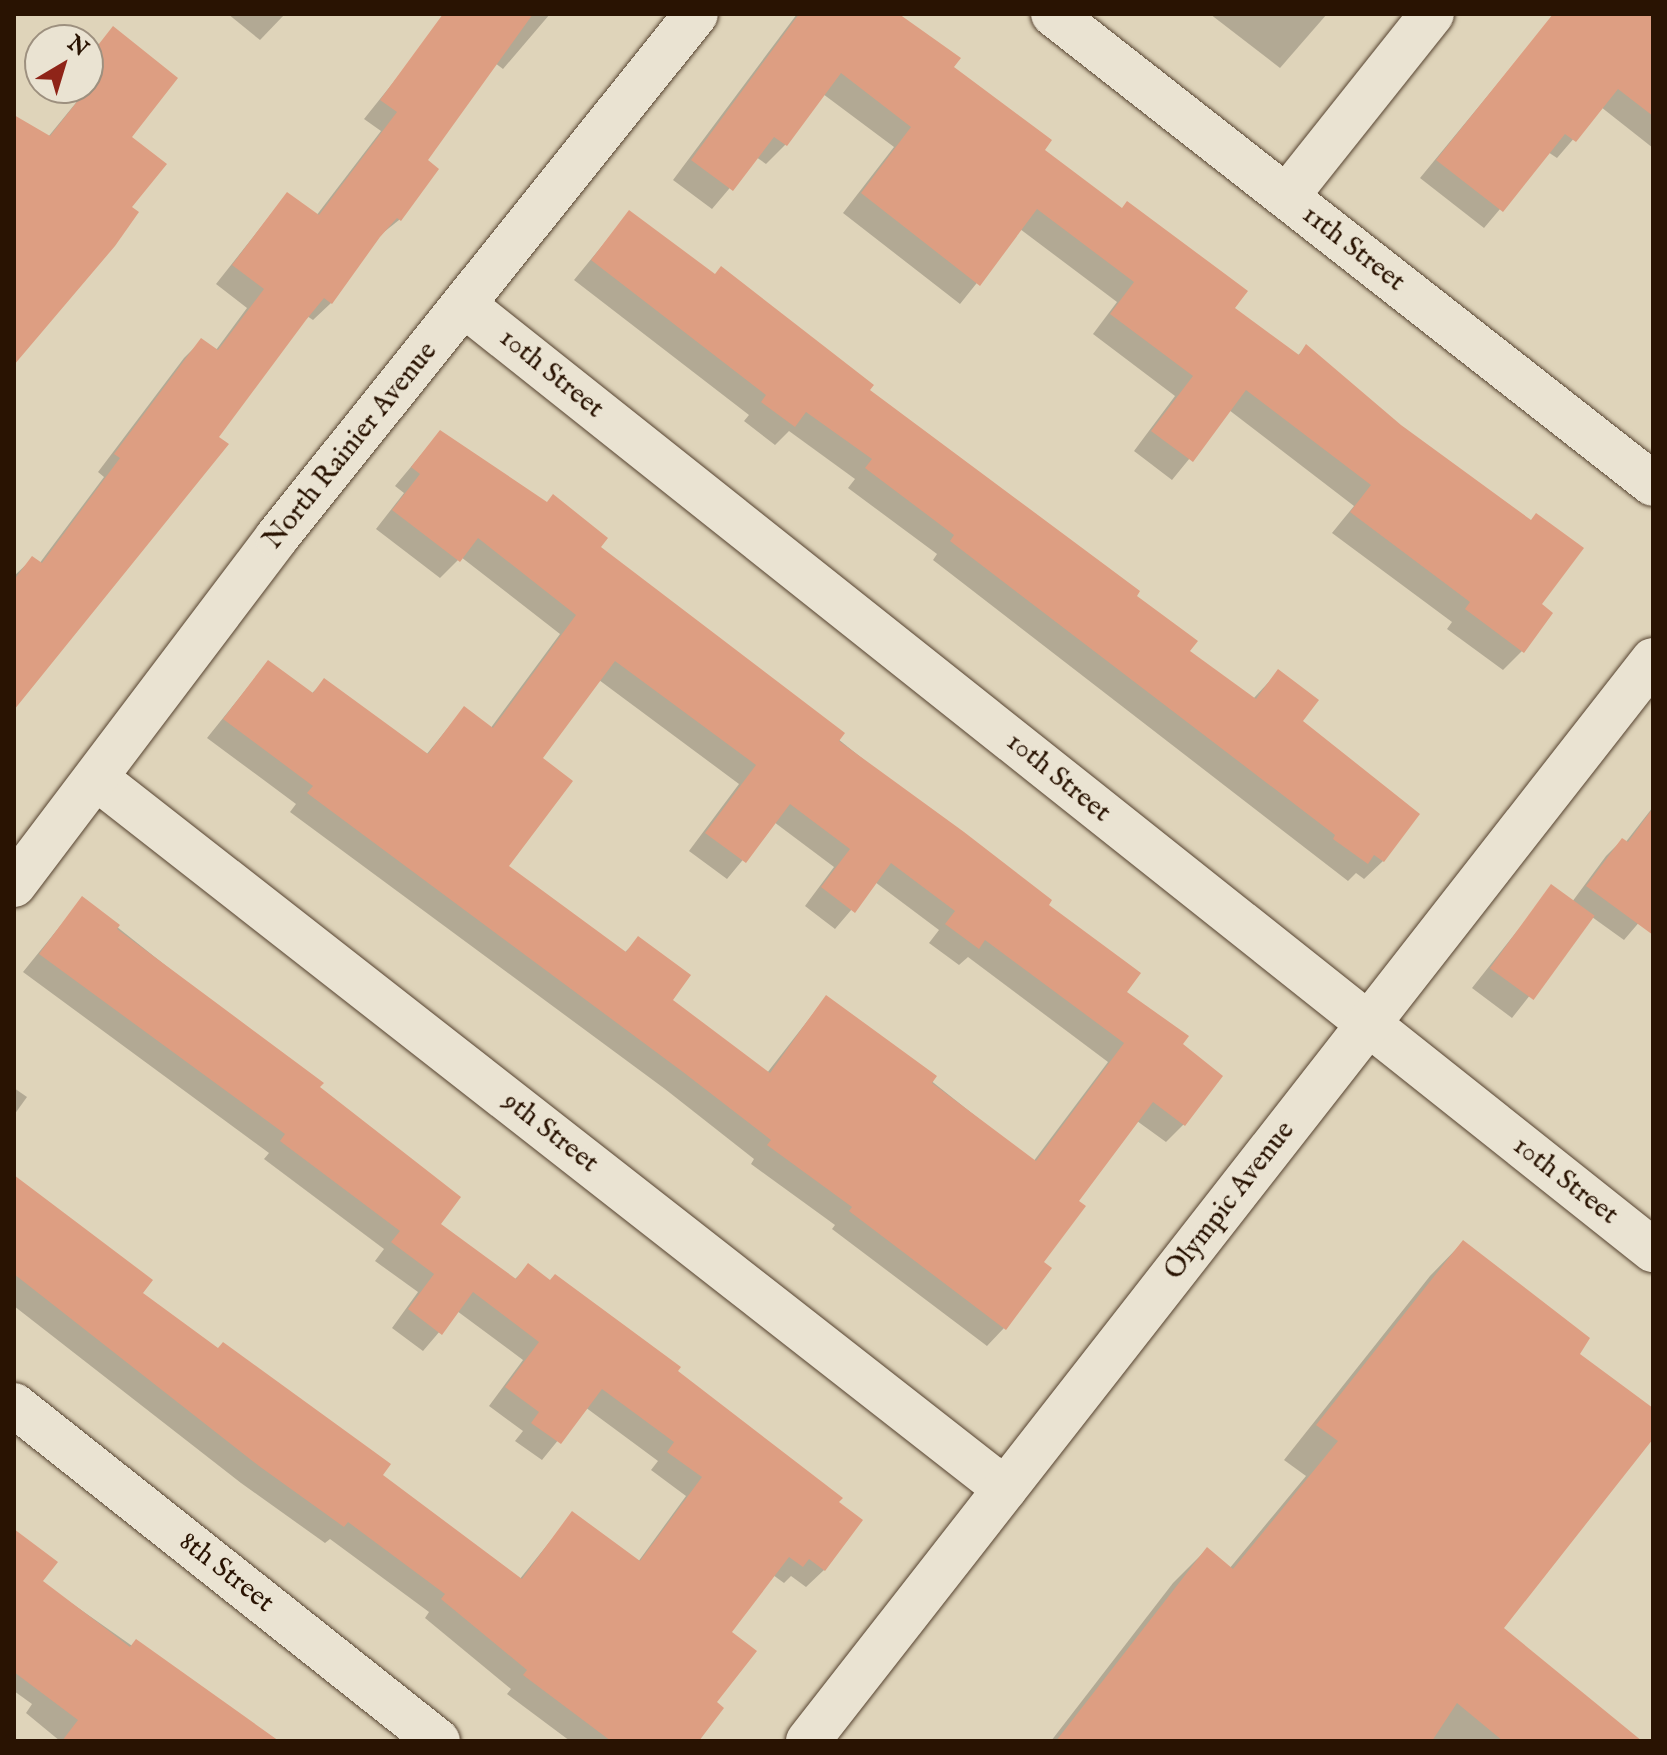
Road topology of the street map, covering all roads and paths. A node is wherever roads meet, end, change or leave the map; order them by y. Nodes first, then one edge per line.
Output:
1 (696, 14) edge
2 (1053, 14) edge
3 (1432, 14) edge
4 (1287, 196) junction
5 (464, 305) junction
6 (1653, 484) edge
7 (1653, 660) edge
8 (96, 778) junction
9 (14, 885) edge
10 (1367, 1026) junction
11 (1653, 1250) edge
12 (14, 1405) edge
13 (1005, 1489) junction
14 (438, 1741) edge
15 (808, 1741) edge

1 - 5 street, North Rainier Avenue
2 - 4 street, 11th Street
3 - 4 street
4 - 6 street, 11th Street
5 - 8 street, North Rainier Avenue
5 - 10 street, 10th Street
7 - 10 street, Olympic Avenue
8 - 9 street, North Rainier Avenue
8 - 13 street, 9th Street
10 - 11 street, 10th Street
10 - 13 street, Olympic Avenue
12 - 14 street, 8th Street
13 - 15 street, Olympic Avenue

